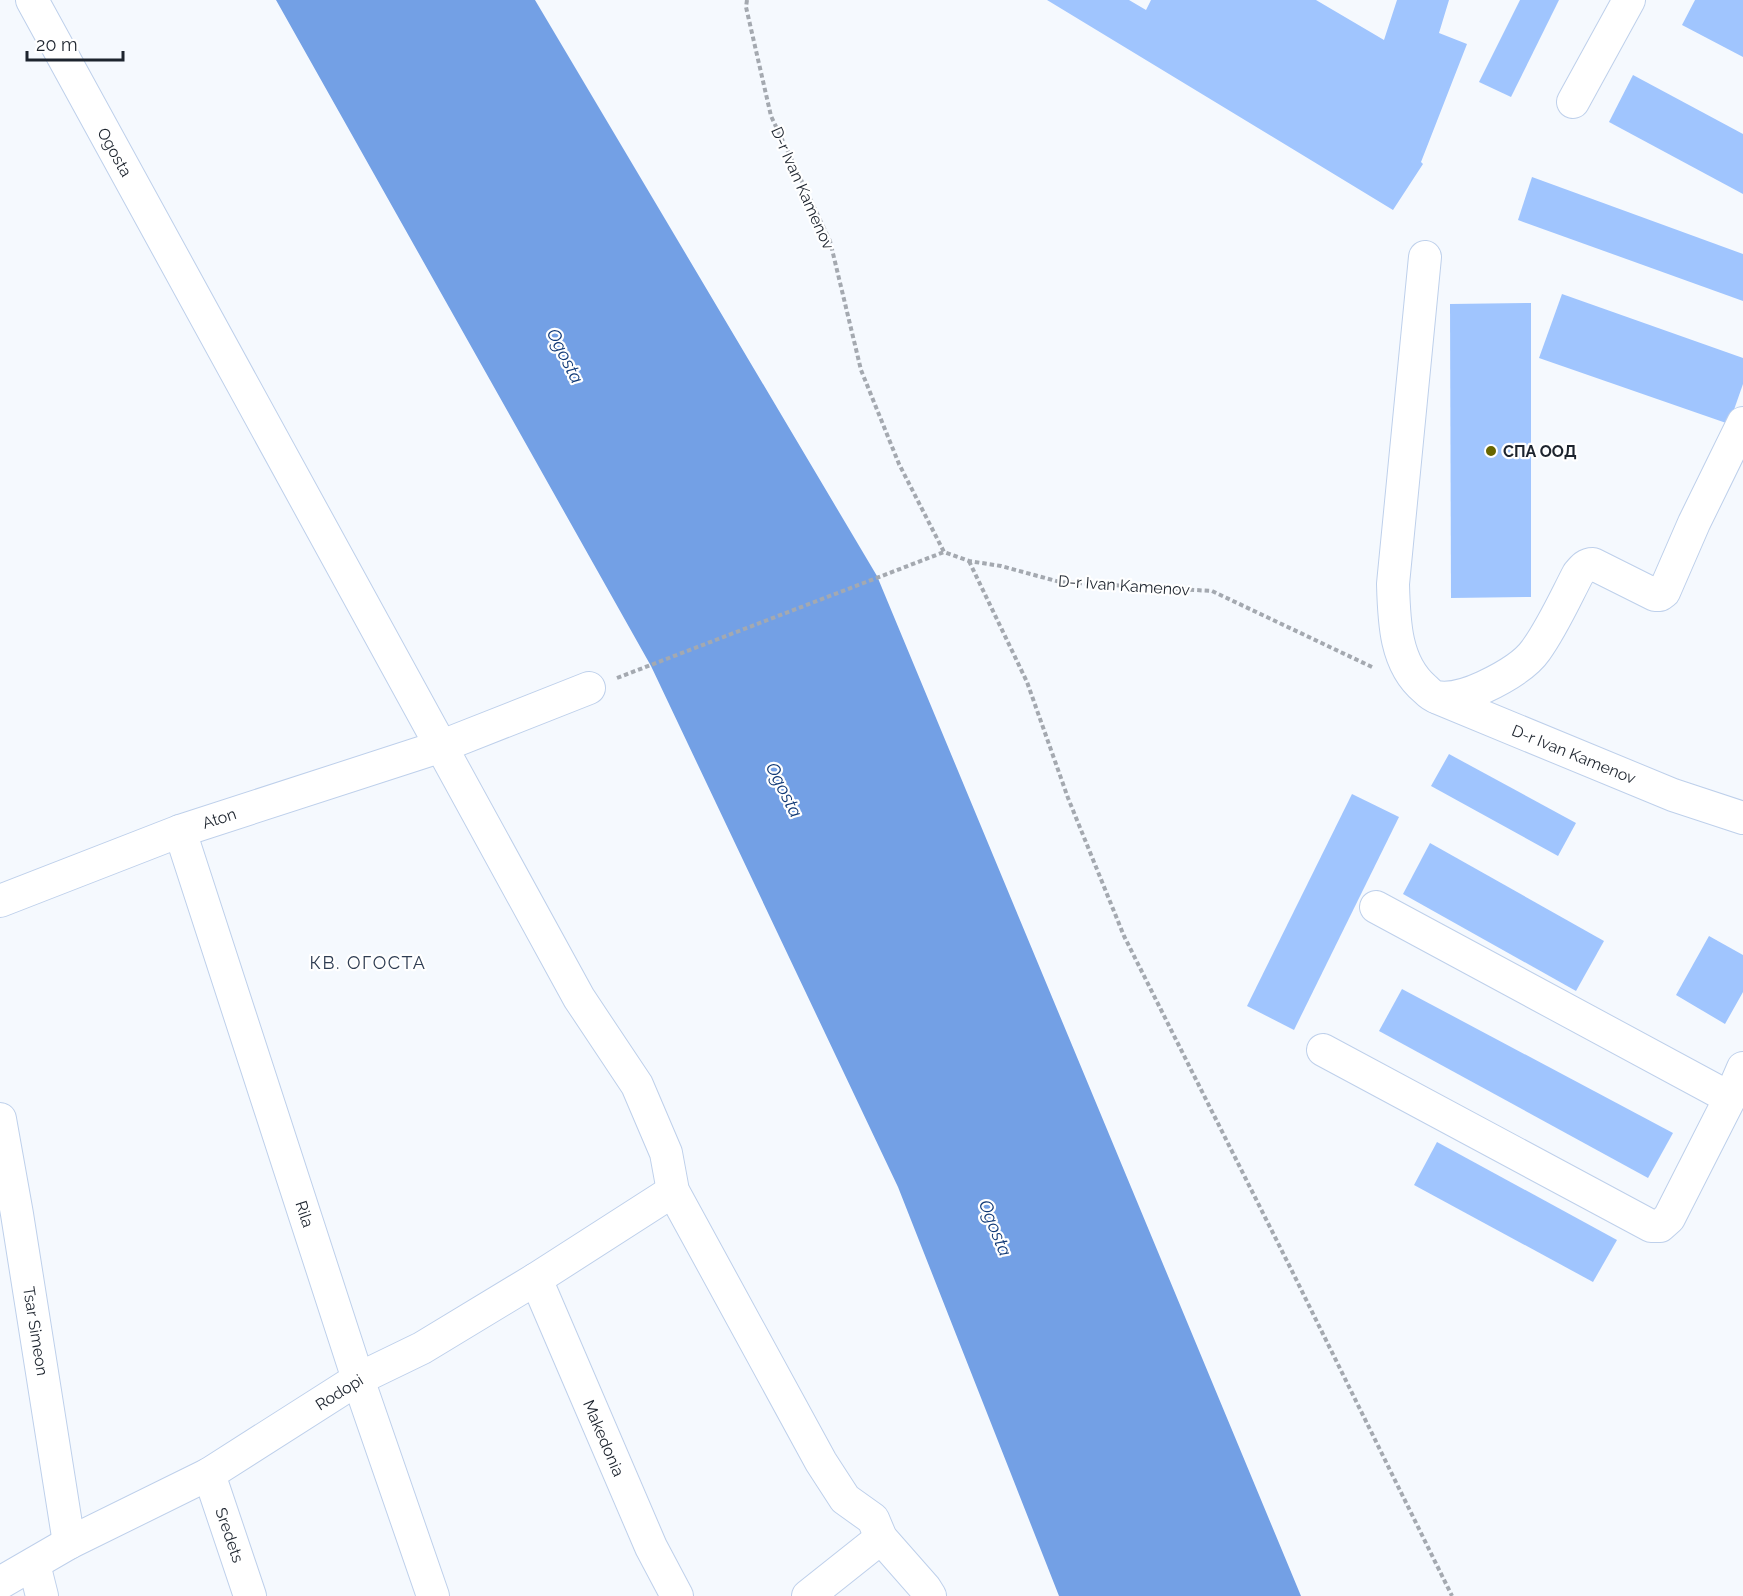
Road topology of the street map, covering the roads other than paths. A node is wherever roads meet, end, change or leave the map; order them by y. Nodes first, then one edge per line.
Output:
1 (32, 0) edge
2 (1629, 0) edge
3 (1573, 102) dead end
4 (1425, 257) dead end
5 (1743, 423) edge
6 (589, 688) road end
7 (1434, 697) junction
8 (442, 746) junction
9 (1743, 818) edge
10 (180, 831) junction
11 (0, 901) edge
12 (1376, 907) dead end
13 (1323, 1050) dead end
14 (1743, 1068) edge
15 (1730, 1098) junction
16 (0, 1119) edge
17 (673, 1191) junction
18 (536, 1279) junction
19 (358, 1379) junction
20 (209, 1474) junction
21 (881, 1538) junction
22 (69, 1543) junction
23 (34, 1564) junction
24 (0, 1583) edge
25 (42, 1596) edge
26 (250, 1596) edge
27 (433, 1596) edge
28 (677, 1596) edge
29 (808, 1596) edge
30 (930, 1596) edge

1 - 8 street, Ogosta
2 - 3 street
4 - 7 street, D-r Ivan Kamenov
5 - 7 street
6 - 8 street
7 - 9 street, D-r Ivan Kamenov
8 - 10 street, Aton
8 - 17 street, Ogosta
10 - 11 street, Aton
10 - 19 street, Rila
12 - 15 street
13 - 15 street
14 - 15 street
16 - 22 street, Tsar Simeon
17 - 18 street, Rodopi
17 - 21 street, Ogosta
18 - 19 street, Rodopi
18 - 28 street, Makedonia
19 - 20 street, Rodopi
19 - 27 street, Rila
20 - 22 street, Rodopi
20 - 26 street, Sredets
21 - 29 street
21 - 30 street, Ogosta
22 - 23 street, Rodopi
23 - 24 street, Rodopi
23 - 25 street

